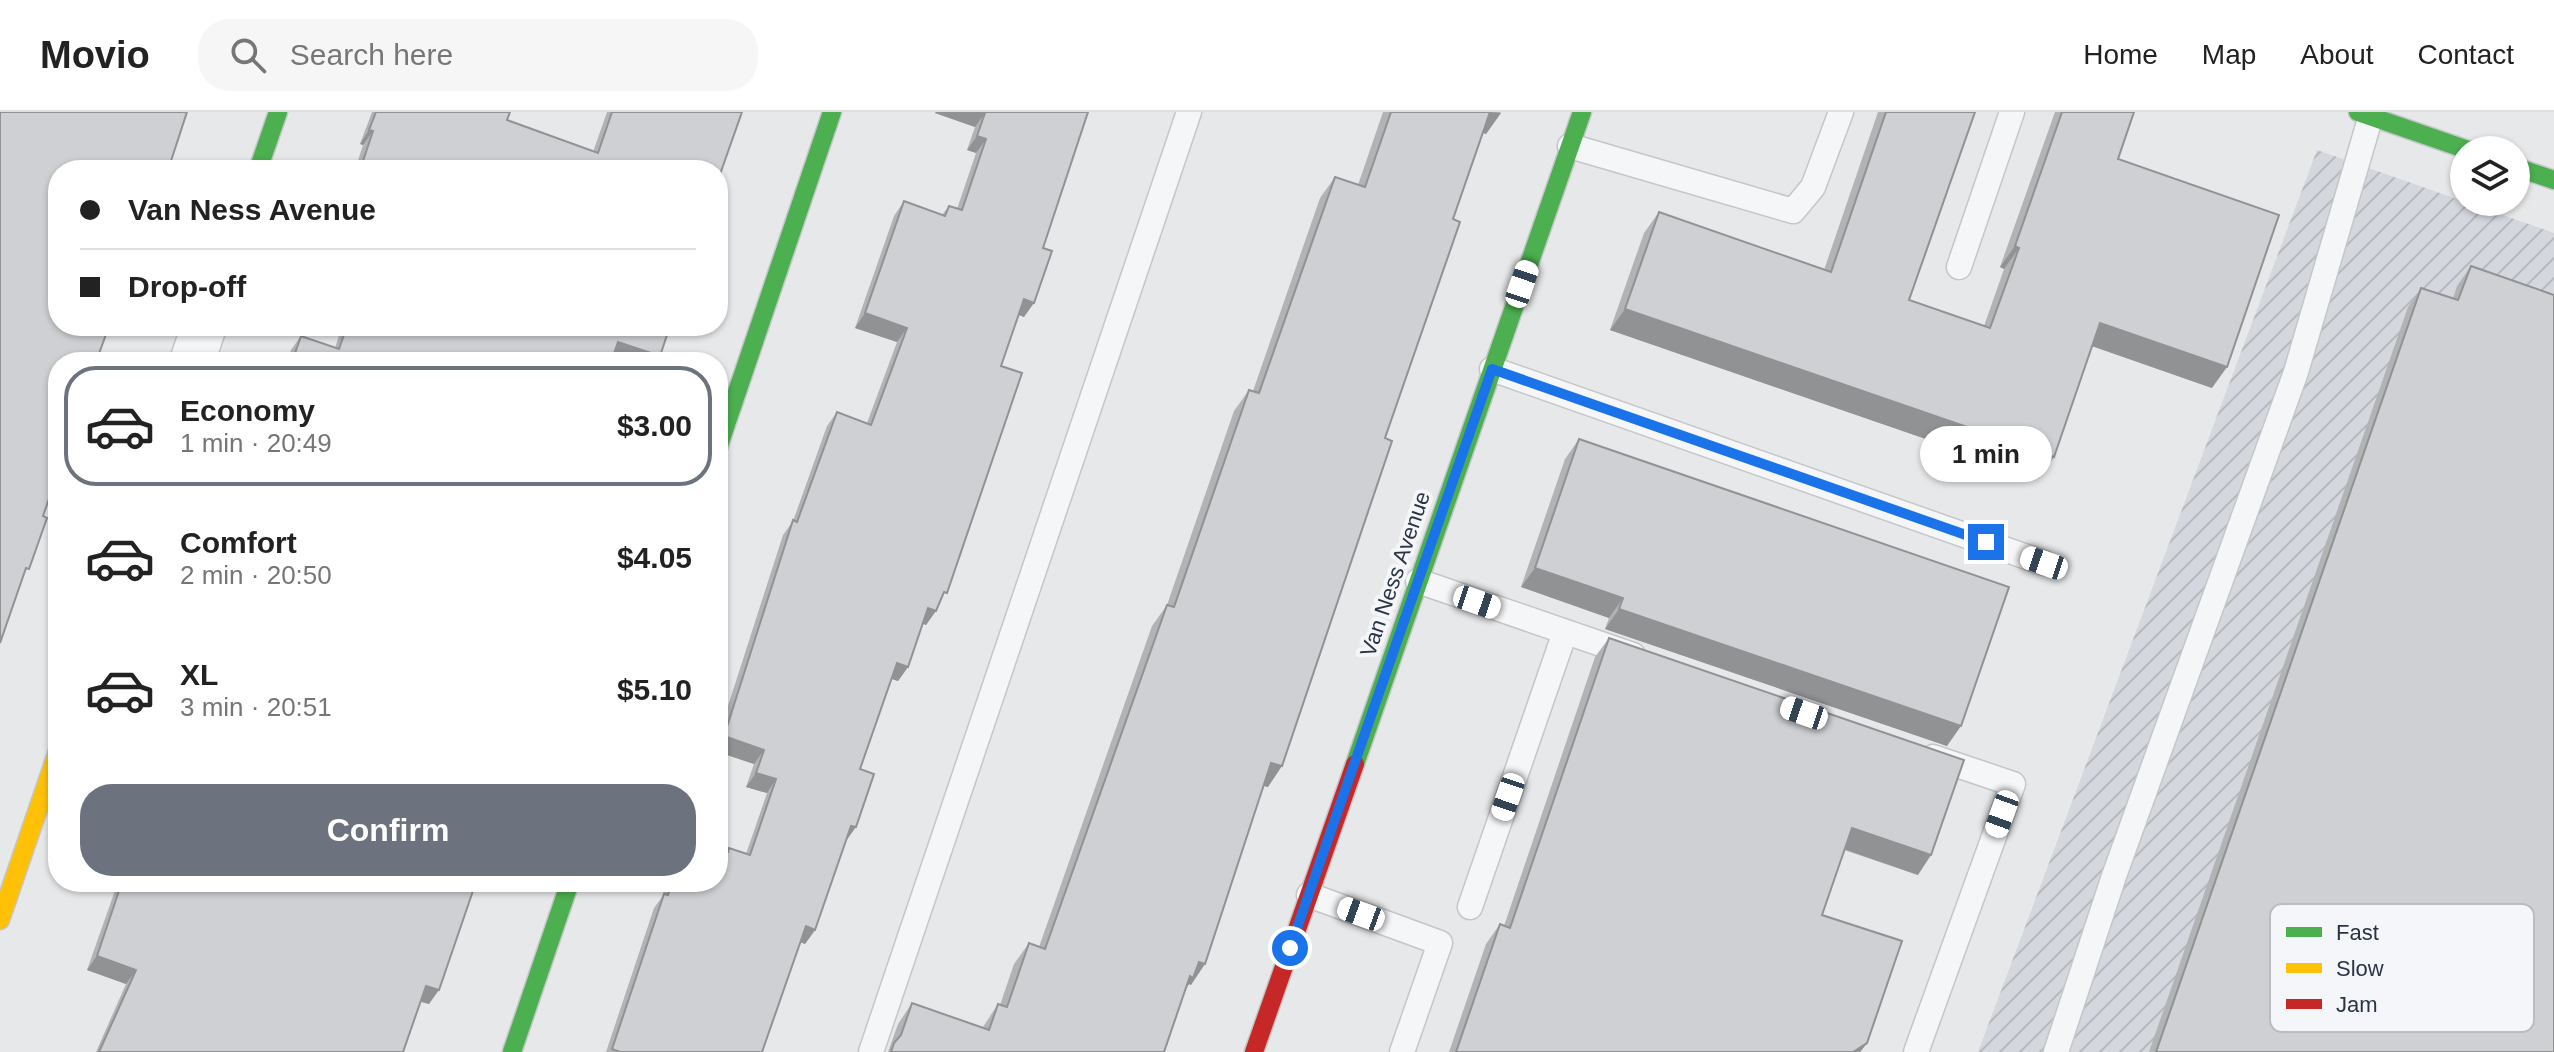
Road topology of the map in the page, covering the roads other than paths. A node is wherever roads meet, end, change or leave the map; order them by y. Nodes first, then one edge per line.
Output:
1 (278, 112) edge
2 (832, 112) edge
3 (1189, 112) edge
4 (1582, 112) edge
5 (1841, 112) edge
6 (2012, 112) edge
7 (2367, 113) edge
8 (2450, 143) edge
9 (1570, 146) junction
10 (261, 160) edge
11 (2530, 172) edge
12 (2554, 180) edge
13 (1959, 267) dead end
14 (1492, 369) junction
15 (728, 419) edge
16 (2044, 563) dead end
17 (1418, 581) junction
18 (1565, 632) junction
19 (1655, 663) edge
20 (1909, 749) edge
21 (48, 780) edge
22 (567, 892) edge
23 (1309, 895) junction
24 (1470, 907) dead end
25 (0, 920) edge
26 (512, 1052) edge
27 (871, 1052) edge
28 (1254, 1052) edge
29 (1402, 1052) edge
30 (1916, 1052) edge
31 (2056, 1052) edge

1 - 10 main road
2 - 15 main road
3 - 27 lane
4 - 9 main road, Van Ness Avenue
5 - 9 lane
6 - 13 lane
7 - 8 main road
7 - 31 lane
9 - 14 main road, Van Ness Avenue
11 - 12 main road
14 - 16 lane
14 - 17 main road, Van Ness Avenue
17 - 18 lane
17 - 23 main road, Van Ness Avenue
18 - 19 lane
18 - 24 lane
20 - 30 lane
21 - 25 main road
22 - 26 main road
23 - 28 main road, Van Ness Avenue
23 - 29 lane

